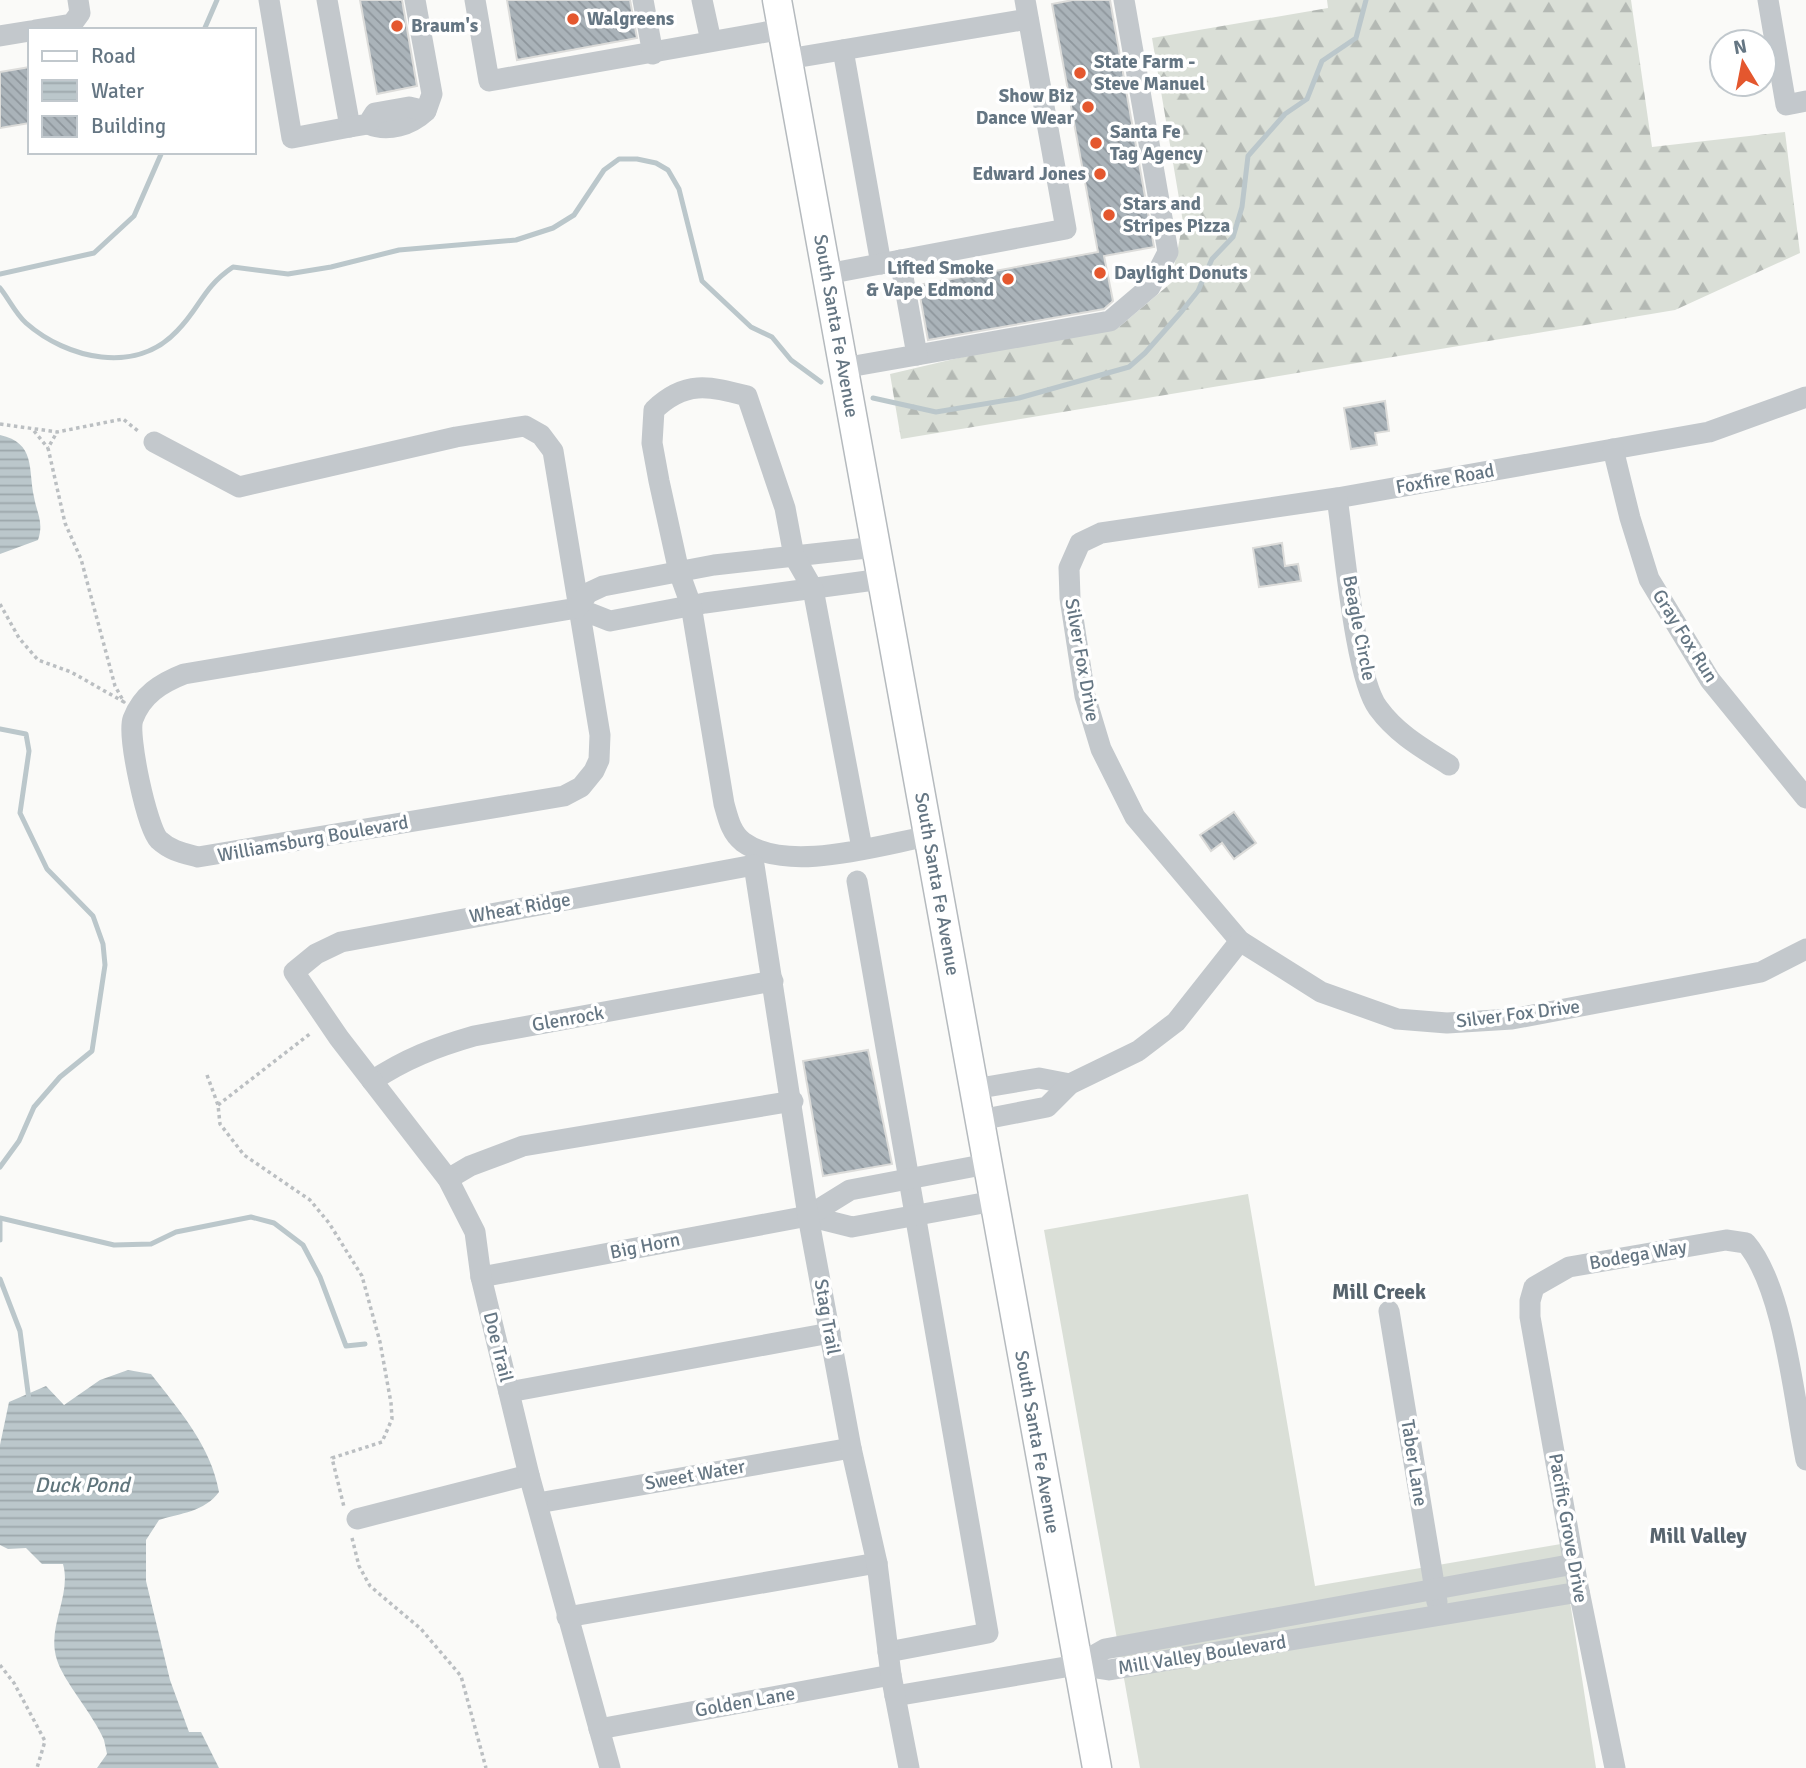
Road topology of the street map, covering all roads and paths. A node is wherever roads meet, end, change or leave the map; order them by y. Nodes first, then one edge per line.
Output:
1 (78, 0) edge
2 (269, 0) edge
3 (327, 0) edge
4 (415, 0) edge
5 (475, 0) edge
6 (643, 0) edge
7 (702, 0) edge
8 (777, 0) edge
9 (1124, 0) edge
10 (1768, 0) edge
11 (1027, 10) edge
12 (43, 28) edge
13 (783, 29) junction
14 (28, 31) edge
15 (0, 36) edge
16 (711, 41) junction
17 (843, 50) junction
18 (653, 54) junction
19 (788, 59) junction
20 (1796, 103) edge
21 (359, 126) junction
22 (890, 262) junction
23 (827, 274) junction
24 (917, 355) junction
25 (844, 368) junction
26 (1806, 397) edge
27 (0, 424) edge
28 (33, 429) junction
29 (57, 432) junction
30 (154, 442) joint
31 (48, 448) junction
32 (1613, 449) junction
33 (1337, 498) junction
34 (1080, 543) joint
35 (876, 547) junction
36 (794, 556) junction
37 (679, 572) junction
38 (882, 579) junction
39 (813, 589) junction
40 (0, 604) edge
41 (691, 605) junction
42 (577, 608) junction
43 (1449, 765) dead end
44 (1806, 798) edge
45 (929, 836) junction
46 (862, 848) junction
47 (754, 865) joint
48 (857, 881) dead end
49 (1240, 941) junction
50 (1806, 949) edge
51 (294, 972) joint
52 (774, 981) junction
53 (327, 1021) junction
54 (207, 1075) dead end
55 (372, 1081) junction
56 (1070, 1084) junction
57 (974, 1089) junction
58 (793, 1101) junction
59 (218, 1105) junction
60 (980, 1120) junction
61 (987, 1164) junction
62 (910, 1178) junction
63 (448, 1179) junction
64 (994, 1201) junction
65 (916, 1215) junction
66 (808, 1216) junction
67 (481, 1277) junction
68 (1534, 1287) joint
69 (1389, 1311) dead end
70 (830, 1333) junction
71 (509, 1392) junction
72 (851, 1448) junction
73 (1806, 1460) edge
74 (530, 1475) junction
75 (538, 1503) junction
76 (351, 1520) junction
77 (877, 1563) junction
78 (1574, 1564) junction
79 (1435, 1591) junction
80 (1579, 1591) junction
81 (1440, 1616) junction
82 (567, 1617) junction
83 (888, 1652) junction
84 (0, 1665) edge
85 (1077, 1665) junction
86 (893, 1686) junction
87 (599, 1729) junction
88 (37, 1768) edge
89 (486, 1768) edge
90 (610, 1768) edge
91 (909, 1768) edge
92 (1097, 1768) edge
93 (1615, 1768) edge

1 - 12 street
2 - 21 street
3 - 21 street
4 - 21 street
5 - 18 street
6 - 18 street
7 - 16 street
8 - 13 main road, South Santa Fe Avenue
9 - 24 street
10 - 20 street
11 - 17 street
11 - 22 street
13 - 16 street
13 - 19 main road, South Santa Fe Avenue
14 - 15 street
16 - 18 street
17 - 19 street
17 - 22 street
19 - 23 main road, South Santa Fe Avenue
22 - 23 street
22 - 24 street
23 - 25 main road, South Santa Fe Avenue
24 - 25 street
25 - 35 main road, South Santa Fe Avenue
26 - 32 street, Foxfire Road
27 - 28 path
28 - 29 path
28 - 31 path
29 - 30 path
29 - 31 path
30 - 42 street, Williamsburg Boulevard
31 - 40 path
32 - 33 street, Foxfire Road
32 - 44 street, Gray Fox Run
33 - 34 street, Foxfire Road
33 - 43 street, Beagle Circle
34 - 49 street, Silver Fox Drive
35 - 36 street
35 - 38 main road, South Santa Fe Avenue
36 - 37 street
36 - 37 street
36 - 39 street
37 - 41 street
37 - 42 street
38 - 39 street
38 - 45 main road, South Santa Fe Avenue
39 - 41 street
39 - 46 street
41 - 42 street
41 - 46 street
42 - 42 street, Williamsburg Boulevard
45 - 46 street
45 - 57 main road, South Santa Fe Avenue
47 - 51 street, Wheat Ridge
47 - 52 street, Stag Trail
48 - 62 street
49 - 50 street, Silver Fox Drive
49 - 56 street
51 - 53 street, Doe Trail
52 - 55 street, Glenrock
52 - 58 street, Stag Trail
53 - 55 street, Doe Trail
53 - 59 path
54 - 59 path
55 - 63 street, Doe Trail
56 - 57 street
56 - 60 street
57 - 60 main road, South Santa Fe Avenue
58 - 63 street
58 - 66 street, Stag Trail
59 - 76 path
60 - 61 main road, South Santa Fe Avenue
61 - 62 street, Big Horn
61 - 64 main road, South Santa Fe Avenue
62 - 65 street
62 - 66 street, Big Horn
63 - 67 street, Doe Trail
64 - 65 street, Big Horn
64 - 85 main road, South Santa Fe Avenue
65 - 66 street, Big Horn
65 - 83 street
66 - 67 street, Big Horn
66 - 70 street, Stag Trail
67 - 71 street, Doe Trail
68 - 73 street, Bodega Way
68 - 78 street, Pacific Grove Drive
69 - 79 street, Taber Lane
70 - 71 street
70 - 72 street, Stag Trail
71 - 74 street, Doe Trail
72 - 75 street, Sweet Water
72 - 77 street, Stag Trail
74 - 75 street, Doe Trail
74 - 76 street
75 - 82 street, Doe Trail
76 - 89 path
77 - 82 street
77 - 83 street, Stag Trail
78 - 79 street, Mill Valley Boulevard
78 - 80 street, Pacific Grove Drive
79 - 81 street, Taber Lane
79 - 85 street, Mill Valley Boulevard
80 - 81 street, Mill Valley Boulevard
80 - 93 street, Pacific Grove Drive
81 - 85 street, Mill Valley Boulevard
82 - 87 street, Doe Trail
83 - 86 street, Stag Trail
84 - 88 path
85 - 86 street, Golden Lane
85 - 92 main road, South Santa Fe Avenue
86 - 87 street, Golden Lane
86 - 91 street, Stag Trail
87 - 90 street, Doe Trail

